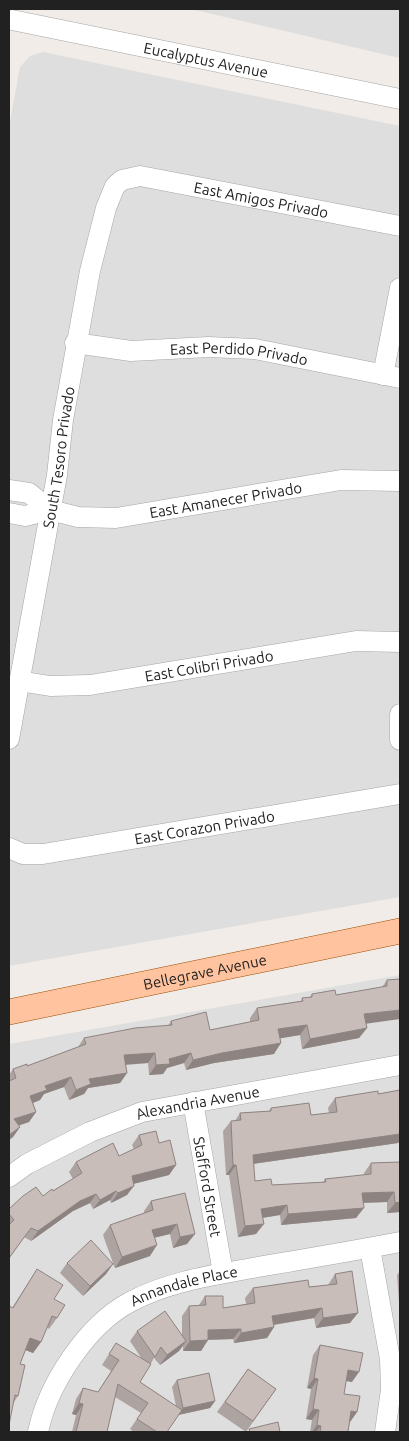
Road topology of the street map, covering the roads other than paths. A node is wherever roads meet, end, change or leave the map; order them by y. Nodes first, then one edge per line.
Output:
1 (12, 21) edge
2 (400, 99) edge
3 (122, 180) joint
4 (400, 226) edge
5 (400, 288) edge
6 (75, 343) junction
7 (392, 376) edge
8 (400, 481) edge
9 (9, 490) edge
10 (50, 510) junction
11 (9, 513) edge
12 (400, 642) edge
13 (19, 681) junction
14 (400, 714) edge
15 (9, 739) edge
16 (400, 740) edge
17 (400, 794) edge
18 (9, 848) edge
19 (400, 931) edge
20 (9, 1012) edge
21 (400, 1065) edge
22 (193, 1102) junction
23 (9, 1177) edge
24 (400, 1242) edge
25 (370, 1248) junction
26 (223, 1274) junction
27 (395, 1410) edge
28 (38, 1432) edge
29 (385, 1432) edge

1 - 2 street, Eucalyptus Avenue
3 - 4 street, East Amigos Privado
3 - 6 street, South Tesoro Privado
5 - 7 street
6 - 7 street, East Perdido Privado
6 - 10 street, South Tesoro Privado
8 - 10 street, East Amanecer Privado
9 - 10 street, East Amanecer Privado
10 - 11 street, East Amanecer Privado
10 - 13 street, South Tesoro Privado
12 - 13 street, East Colibri Privado
13 - 15 street, South Tesoro Privado
14 - 16 street
17 - 18 street, East Corazon Privado
19 - 20 main road, Bellegrave Avenue
21 - 22 street, Alexandria Avenue
22 - 23 street, Alexandria Avenue
22 - 26 street, Stafford Street
24 - 25 street, Annandale Place
25 - 26 street, Annandale Place
25 - 27 street
26 - 28 street, Annandale Place
27 - 29 street

